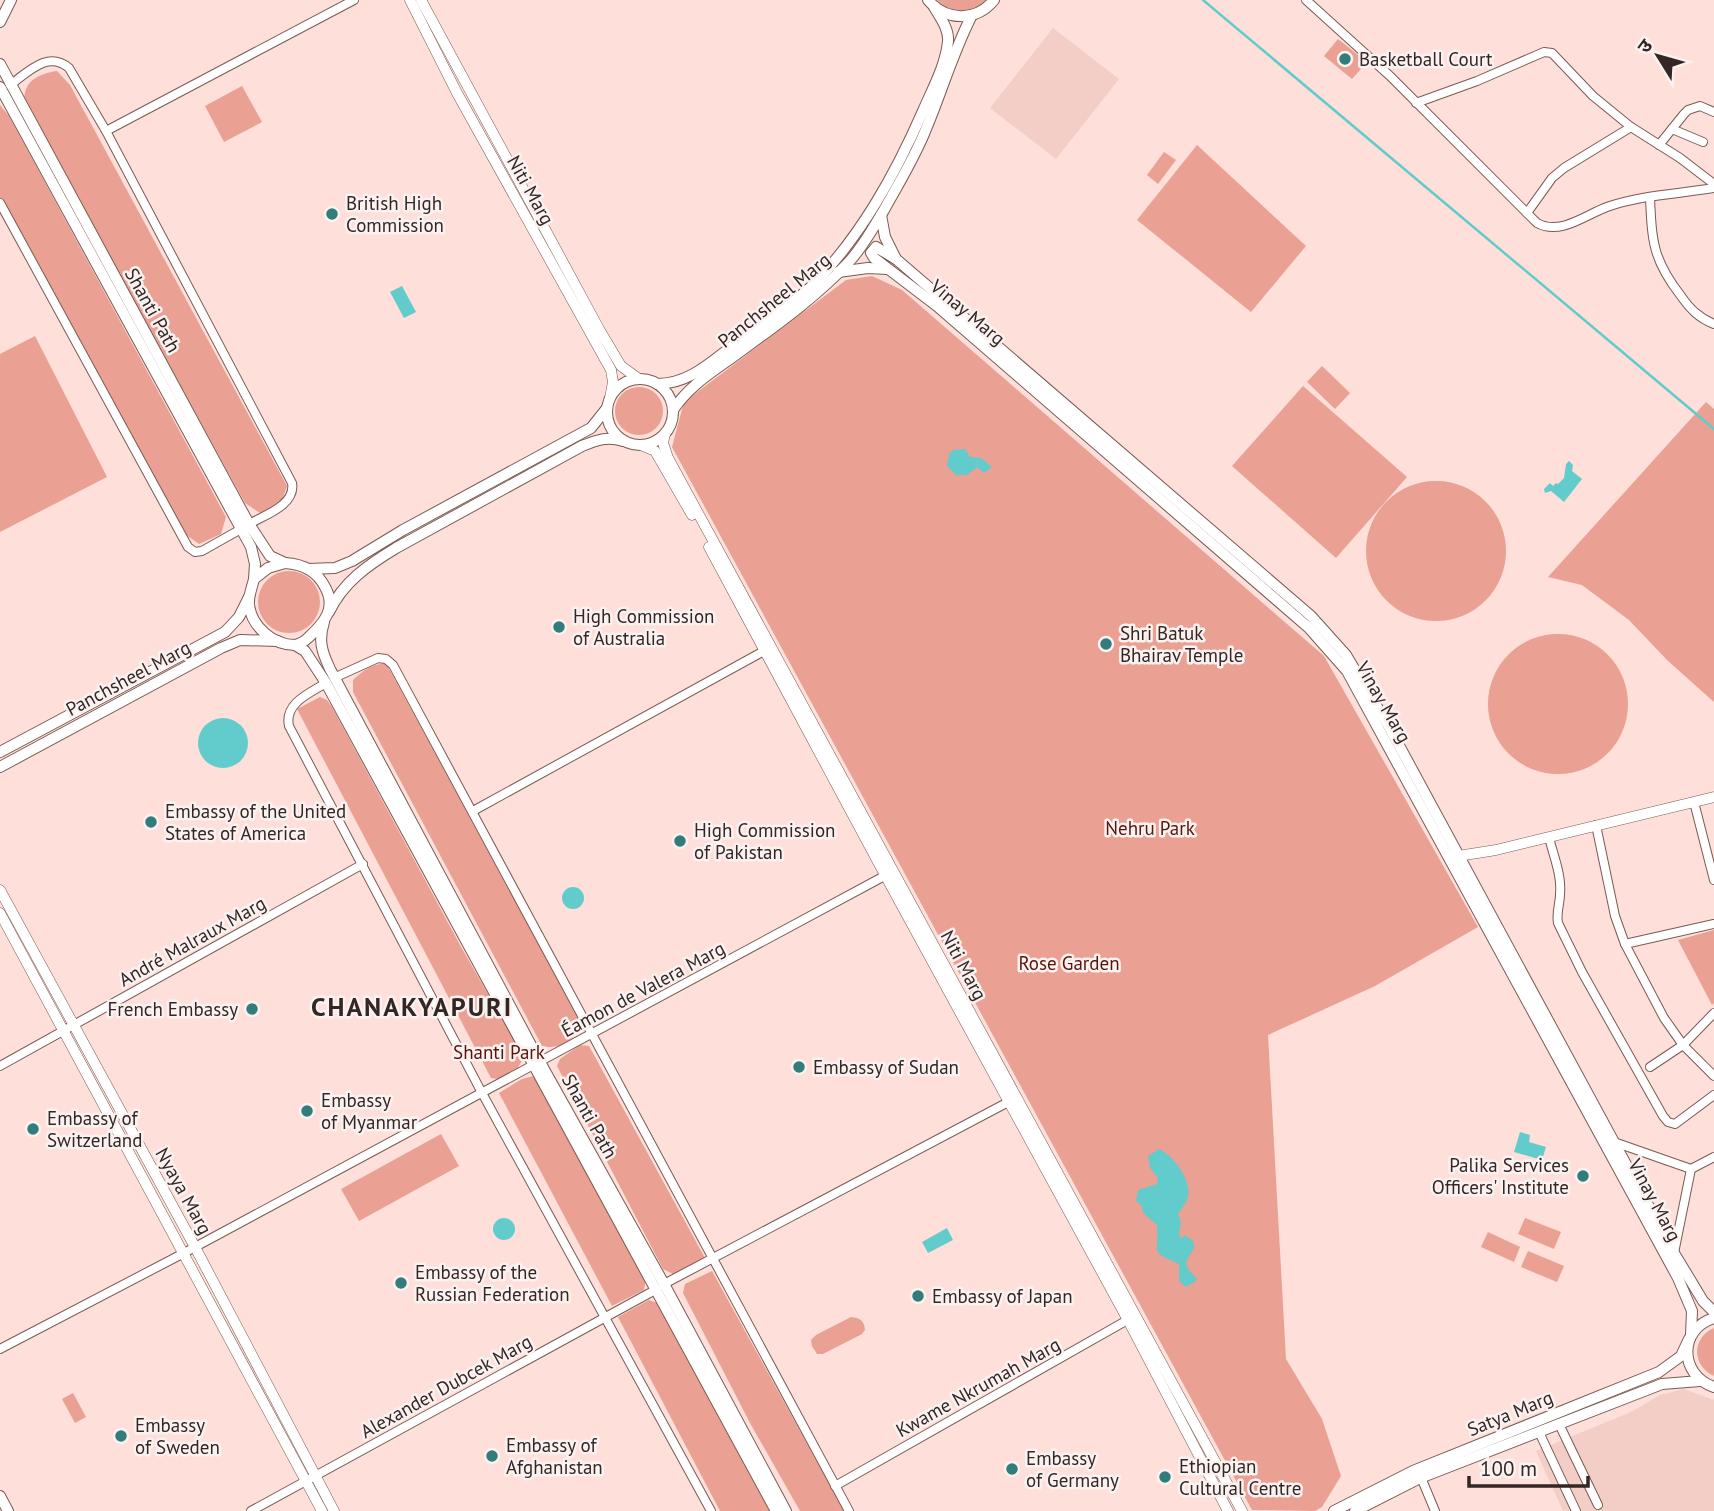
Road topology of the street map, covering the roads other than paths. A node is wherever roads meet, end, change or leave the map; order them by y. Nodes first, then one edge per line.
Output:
1 (11, 0) edge
2 (354, 0) edge
3 (410, 0) edge
4 (421, 0) edge
5 (994, 0) edge
6 (1306, 0) edge
7 (931, 4) edge
8 (972, 15) junction
9 (0, 22) edge
10 (0, 64) edge
11 (3, 88) edge
12 (1416, 103) junction
13 (1714, 112) edge
14 (1631, 127) junction
15 (1672, 128) junction
16 (106, 131) junction
17 (1703, 142) dead end
18 (1659, 145) junction
19 (1714, 186) edge
20 (1650, 198) junction
21 (0, 203) edge
22 (1527, 213) junction
23 (881, 215) junction
24 (896, 259) junction
25 (887, 269) junction
26 (838, 272) junction
27 (1714, 324) edge
28 (639, 379) junction
29 (657, 384) junction
30 (609, 403) junction
31 (673, 410) junction
32 (665, 434) junction
33 (623, 441) junction
34 (643, 446) junction
35 (245, 526) junction
36 (285, 563) junction
37 (307, 569) junction
38 (254, 579) junction
39 (249, 597) junction
40 (327, 617) junction
41 (278, 641) junction
42 (295, 645) junction
43 (764, 651) junction
44 (331, 680) junction
45 (0, 752) edge
46 (0, 767) edge
47 (1714, 797) edge
48 (1693, 802) junction
49 (473, 811) junction
50 (1596, 825) junction
51 (1549, 837) junction
52 (1454, 856) junction
53 (363, 864) junction
54 (888, 873) junction
55 (1714, 880) edge
56 (0, 890) edge
57 (0, 913) edge
58 (1714, 925) edge
59 (1625, 944) junction
60 (1714, 1013) edge
61 (74, 1025) junction
62 (64, 1031) junction
63 (592, 1034) junction
64 (1683, 1045) junction
65 (536, 1064) junction
66 (0, 1066) edge
67 (1650, 1066) dead end
68 (1714, 1076) edge
69 (482, 1093) junction
70 (1714, 1095) edge
71 (1012, 1100) junction
72 (1614, 1142) junction
73 (1714, 1157) edge
74 (1691, 1169) junction
75 (195, 1247) junction
76 (184, 1253) junction
77 (1674, 1253) junction
78 (713, 1259) junction
79 (661, 1287) junction
80 (1714, 1312) edge
81 (606, 1317) junction
82 (1132, 1318) junction
83 (1714, 1318) edge
84 (1690, 1337) junction
85 (0, 1349) edge
86 (1700, 1381) junction
87 (1714, 1387) edge
88 (1559, 1424) junction
89 (1539, 1432) junction
90 (1419, 1474) junction
91 (311, 1478) junction
92 (835, 1486) junction
93 (0, 1496) edge
94 (1598, 1505) dead end
95 (8, 1511) edge
96 (251, 1511) edge
97 (322, 1511) edge
98 (334, 1511) edge
99 (711, 1511) edge
100 (776, 1511) edge
101 (786, 1511) edge
102 (849, 1511) edge
103 (1228, 1511) edge
104 (1242, 1511) edge
105 (1334, 1511) edge
106 (1354, 1511) edge
107 (1435, 1511) edge
108 (1576, 1511) edge

1 - 9 main road
2 - 16 street
3 - 30 street, Niti Marg
4 - 28 street, Niti Marg
5 - 8 main road
6 - 12 street
7 - 8 main road
7 - 29 main road, Panchsheel Marg
8 - 23 main road, Panchsheel Marg
10 - 11 main road, Shanti Path
11 - 16 street
11 - 35 main road, Shanti Path
12 - 14 street
12 - 22 street
13 - 15 street
14 - 18 street
14 - 22 street
15 - 17 street
15 - 18 street
16 - 35 street
18 - 19 street
19 - 20 street
20 - 22 street
20 - 27 street
21 - 35 street
23 - 24 main road, Vinay Marg
23 - 26 main road, Panchsheel Marg
24 - 25 main road
24 - 52 main road, Vinay Marg
25 - 26 main road
25 - 52 main road, Vinay Marg
26 - 31 main road, Panchsheel Marg
28 - 29 main road
28 - 30 main road
29 - 31 main road
30 - 33 main road
30 - 37 main road
31 - 32 main road
32 - 34 main road
32 - 54 street, Niti Marg
33 - 34 main road
33 - 40 main road
34 - 43 street, Niti Marg
35 - 36 main road, Shanti Path
35 - 38 main road, Shanti Path
36 - 37 main road
36 - 38 main road
37 - 40 main road
38 - 39 main road
39 - 41 main road
39 - 45 main road
40 - 42 main road
40 - 44 main road, Shanti Path
41 - 42 main road
41 - 46 main road, Panchsheel Marg
42 - 44 main road, Shanti Path
43 - 49 street
43 - 54 street, Niti Marg
44 - 49 street
44 - 53 street
44 - 65 main road, Shanti Path
47 - 48 street
48 - 50 street
48 - 55 street
49 - 63 street
50 - 51 street
50 - 59 street
51 - 52 street
51 - 70 street
52 - 72 main road, Vinay Marg
52 - 84 main road, Vinay Marg
53 - 61 street, André Malraux Marg
53 - 69 street
54 - 63 street, Éamon de Valera Marg
54 - 71 street, Niti Marg
56 - 61 street, Nyaya Marg
57 - 62 street, Nyaya Marg
58 - 59 street
59 - 64 street
60 - 64 street
61 - 62 street, André Malraux Marg
61 - 75 street, Nyaya Marg
62 - 66 street, André Malraux Marg
62 - 76 street, Nyaya Marg
63 - 65 street, Éamon de Valera Marg
63 - 78 street
64 - 67 street
64 - 68 street
65 - 69 street, Éamon de Valera Marg
65 - 79 main road, Shanti Path
69 - 75 street, Éamon de Valera Marg
69 - 81 street
71 - 78 street, Alexander Dubcek Marg
71 - 82 street, Niti Marg
72 - 74 street
72 - 77 main road, Vinay Marg
73 - 74 street
74 - 77 street
75 - 76 street, Éamon de Valera Marg
75 - 91 street, Nyaya Marg
76 - 85 street, Éamon de Valera Marg
76 - 91 street, Nyaya Marg
77 - 80 main road, Vinay Marg
78 - 79 street, Alexander Dubcek Marg
78 - 92 street
79 - 81 street, Alexander Dubcek Marg
79 - 100 main road, Shanti Path
79 - 101 main road, Shanti Path
81 - 91 street, Alexander Dubcek Marg
81 - 99 street
82 - 92 street, Kwame Nkrumah Marg
82 - 103 street, Niti Marg
82 - 104 street, Niti Marg
83 - 84 main road, Satya Marg
84 - 86 main road, Vinay Marg
84 - 90 main road, Satya Marg
86 - 87 main road
86 - 88 main road, Satya Marg
88 - 89 main road, Satya Marg
88 - 94 street
89 - 90 main road, Satya Marg
89 - 108 street
90 - 105 main road, Satya Marg
90 - 106 main road, Satya Marg
90 - 107 street
91 - 96 street, Alexander Dubcek Marg
91 - 97 street, Nyaya Marg
91 - 98 street, Nyaya Marg
92 - 102 street
93 - 95 main road

